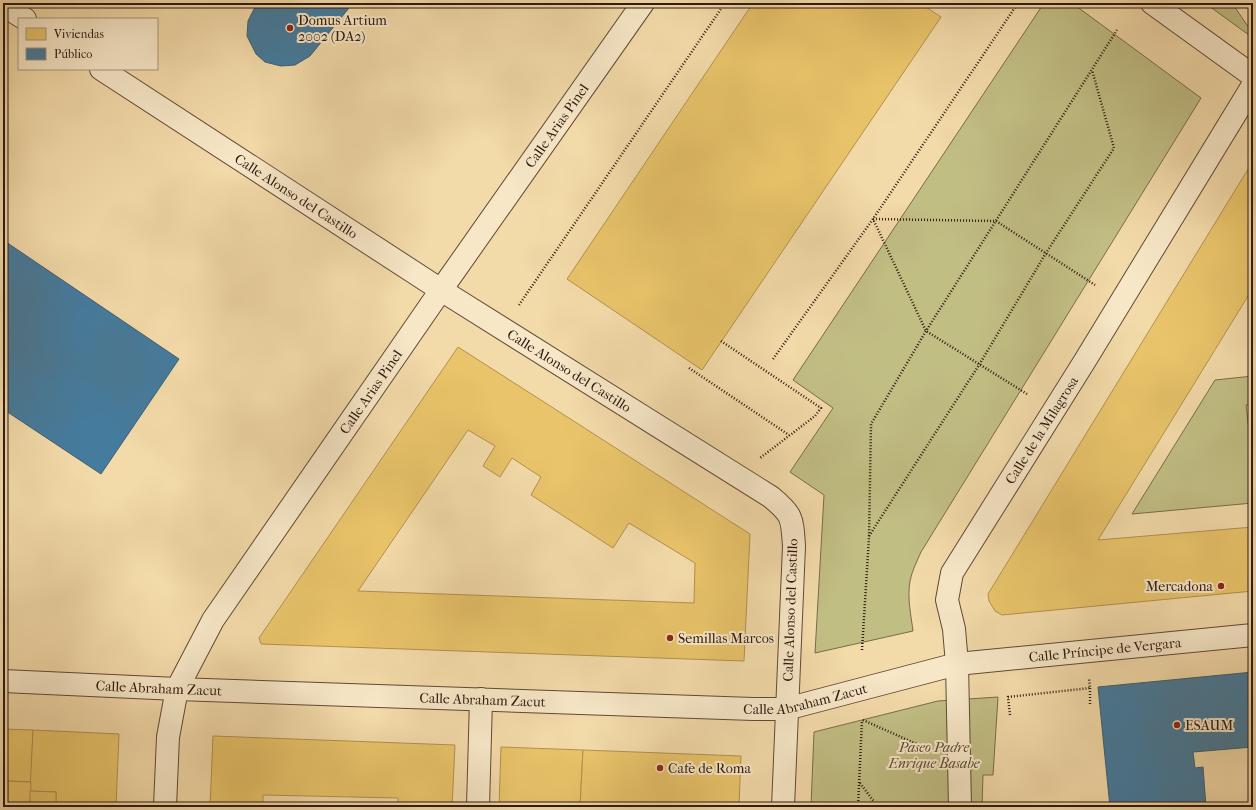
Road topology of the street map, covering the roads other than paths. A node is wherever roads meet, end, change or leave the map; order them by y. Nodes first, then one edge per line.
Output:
1 (643, 3) edge
2 (1152, 3) edge
3 (3, 5) edge
4 (22, 18) edge
5 (103, 70) edge
6 (1253, 76) edge
7 (1253, 85) edge
8 (441, 290) junction
9 (1253, 635) edge
10 (957, 664) junction
11 (3, 681) edge
12 (177, 689) junction
13 (481, 699) junction
14 (786, 709) junction
15 (165, 807) edge
16 (478, 807) edge
17 (783, 807) edge
18 (960, 807) edge

1 - 8 street, Calle Arias Pinel
2 - 6 street
3 - 4 street
5 - 8 street, Calle Alonso del Castillo
7 - 10 street, Calle de la Milagrosa
8 - 12 street, Calle Arias Pinel
8 - 14 street, Calle Alonso del Castillo
9 - 10 street, Calle Príncipe de Vergara
10 - 14 street, Calle Abraham Zacut
10 - 18 street, Calle de la Milagrosa
11 - 12 street, Calle Abraham Zacut
12 - 13 street, Calle Abraham Zacut
12 - 15 street, Calle Arias Pinel
13 - 14 street, Calle Abraham Zacut
13 - 16 street
14 - 17 street, Calle Alonso del Castillo

